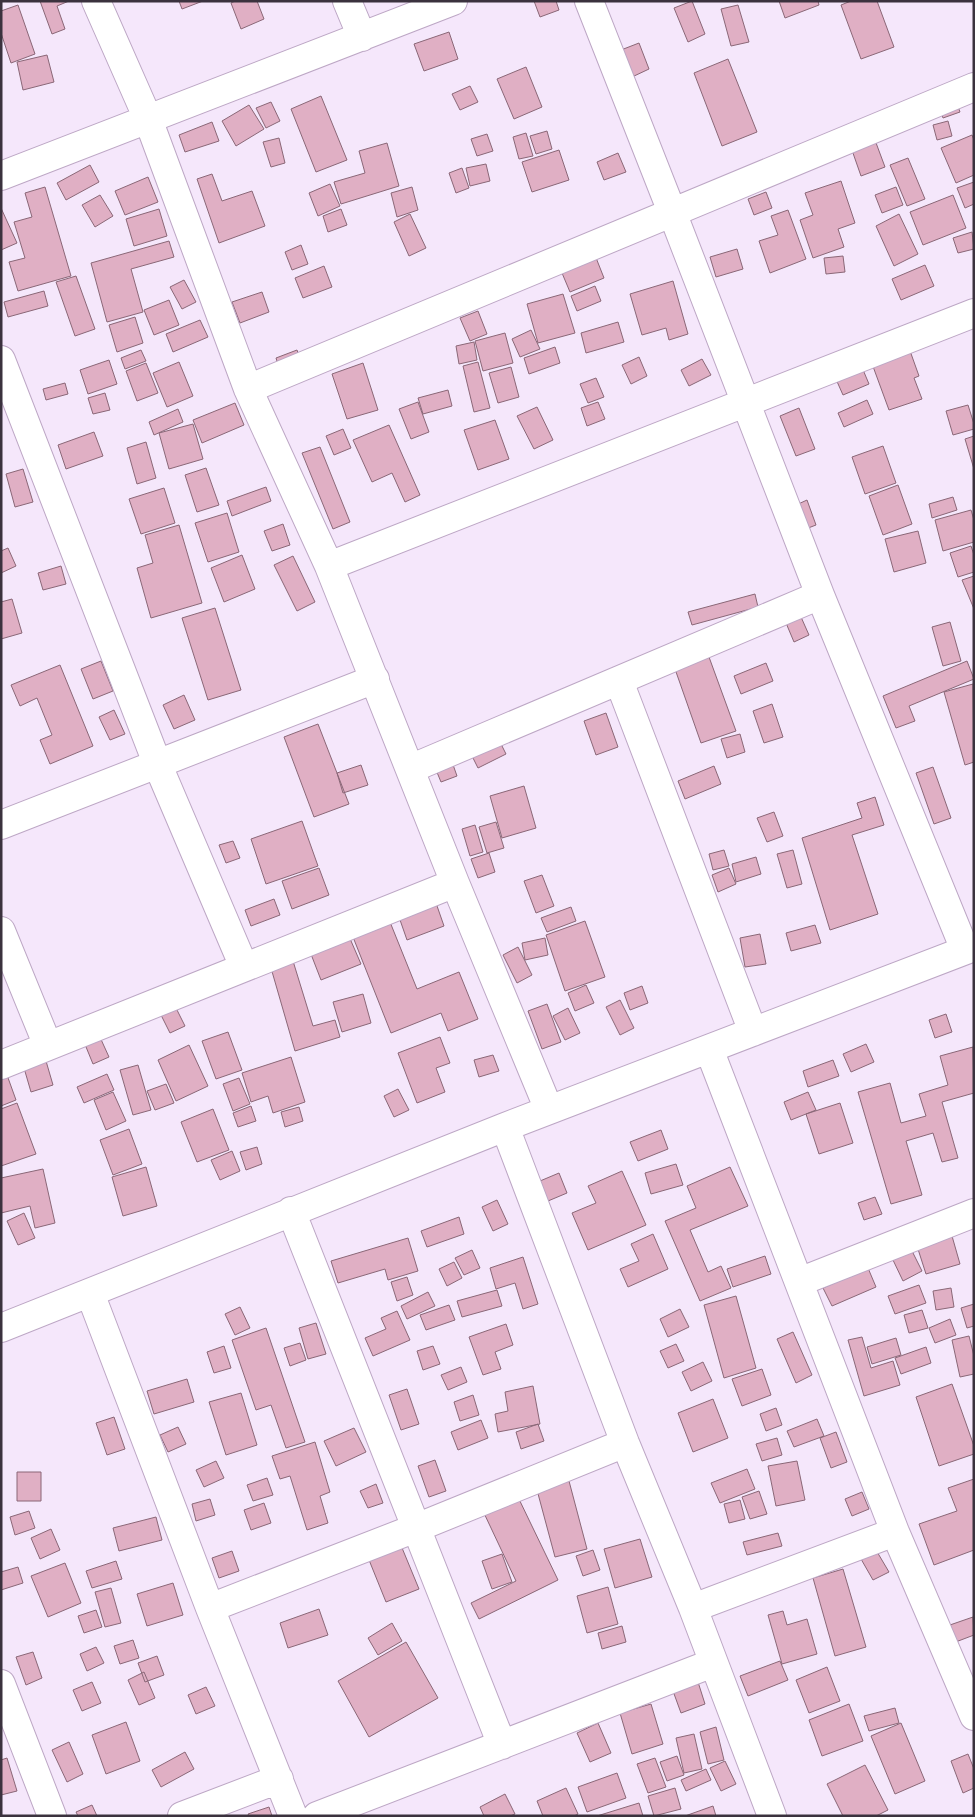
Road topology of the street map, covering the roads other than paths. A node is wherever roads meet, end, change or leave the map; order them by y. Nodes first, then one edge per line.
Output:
1 (96, 1) edge
2 (347, 1) edge
3 (453, 1) edge
4 (589, 1) edge
5 (362, 37) junction
6 (974, 87) edge
7 (148, 119) junction
8 (1, 176) edge
9 (672, 212) junction
10 (974, 313) edge
11 (1, 360) edge
12 (248, 389) junction
13 (745, 403) junction
14 (330, 566) junction
15 (820, 595) junction
16 (376, 679) junction
17 (619, 681) junction
18 (157, 763) junction
19 (410, 769) junction
20 (1, 825) edge
21 (455, 882) junction
22 (1, 931) edge
23 (969, 948) edge
24 (244, 967) junction
25 (753, 1032) junction
26 (48, 1046) junction
27 (709, 1049) junction
28 (1, 1064) edge
29 (549, 1110) junction
30 (505, 1127) junction
31 (291, 1211) junction
32 (974, 1213) edge
33 (799, 1282) junction
34 (90, 1293) junction
35 (1, 1328) edge
36 (626, 1443) junction
37 (416, 1528) junction
38 (896, 1532) junction
39 (210, 1608) junction
40 (693, 1608) junction
41 (713, 1663) junction
42 (1, 1684) edge
43 (974, 1716) edge
44 (502, 1746) junction
45 (278, 1779) junction
46 (52, 1816) edge
47 (182, 1816) edge
48 (293, 1816) edge
49 (317, 1816) edge
50 (772, 1816) edge

1 - 7 street
2 - 5 street
3 - 5 street
4 - 9 street
5 - 7 street
6 - 9 street
7 - 8 street
7 - 12 street
9 - 12 street
9 - 13 street
10 - 13 street
11 - 18 street
12 - 14 street
13 - 14 street
13 - 15 street
14 - 16 street
15 - 17 street
15 - 23 street
16 - 18 street
16 - 19 street
17 - 19 street
17 - 25 street
18 - 20 street
18 - 24 street
19 - 21 street
21 - 24 street
21 - 29 street
22 - 26 street
23 - 25 street
24 - 26 street
25 - 27 street
26 - 28 street
27 - 29 street
27 - 33 street
29 - 30 street
30 - 31 street
30 - 36 street
31 - 34 street
31 - 37 street
32 - 33 street
33 - 38 street
34 - 35 street
34 - 39 street
36 - 37 street
36 - 40 street
37 - 39 street
37 - 44 street
38 - 40 street
38 - 43 street
39 - 45 street
40 - 41 street
41 - 44 street
41 - 50 street
42 - 46 street
44 - 49 street
45 - 47 street
45 - 48 street

